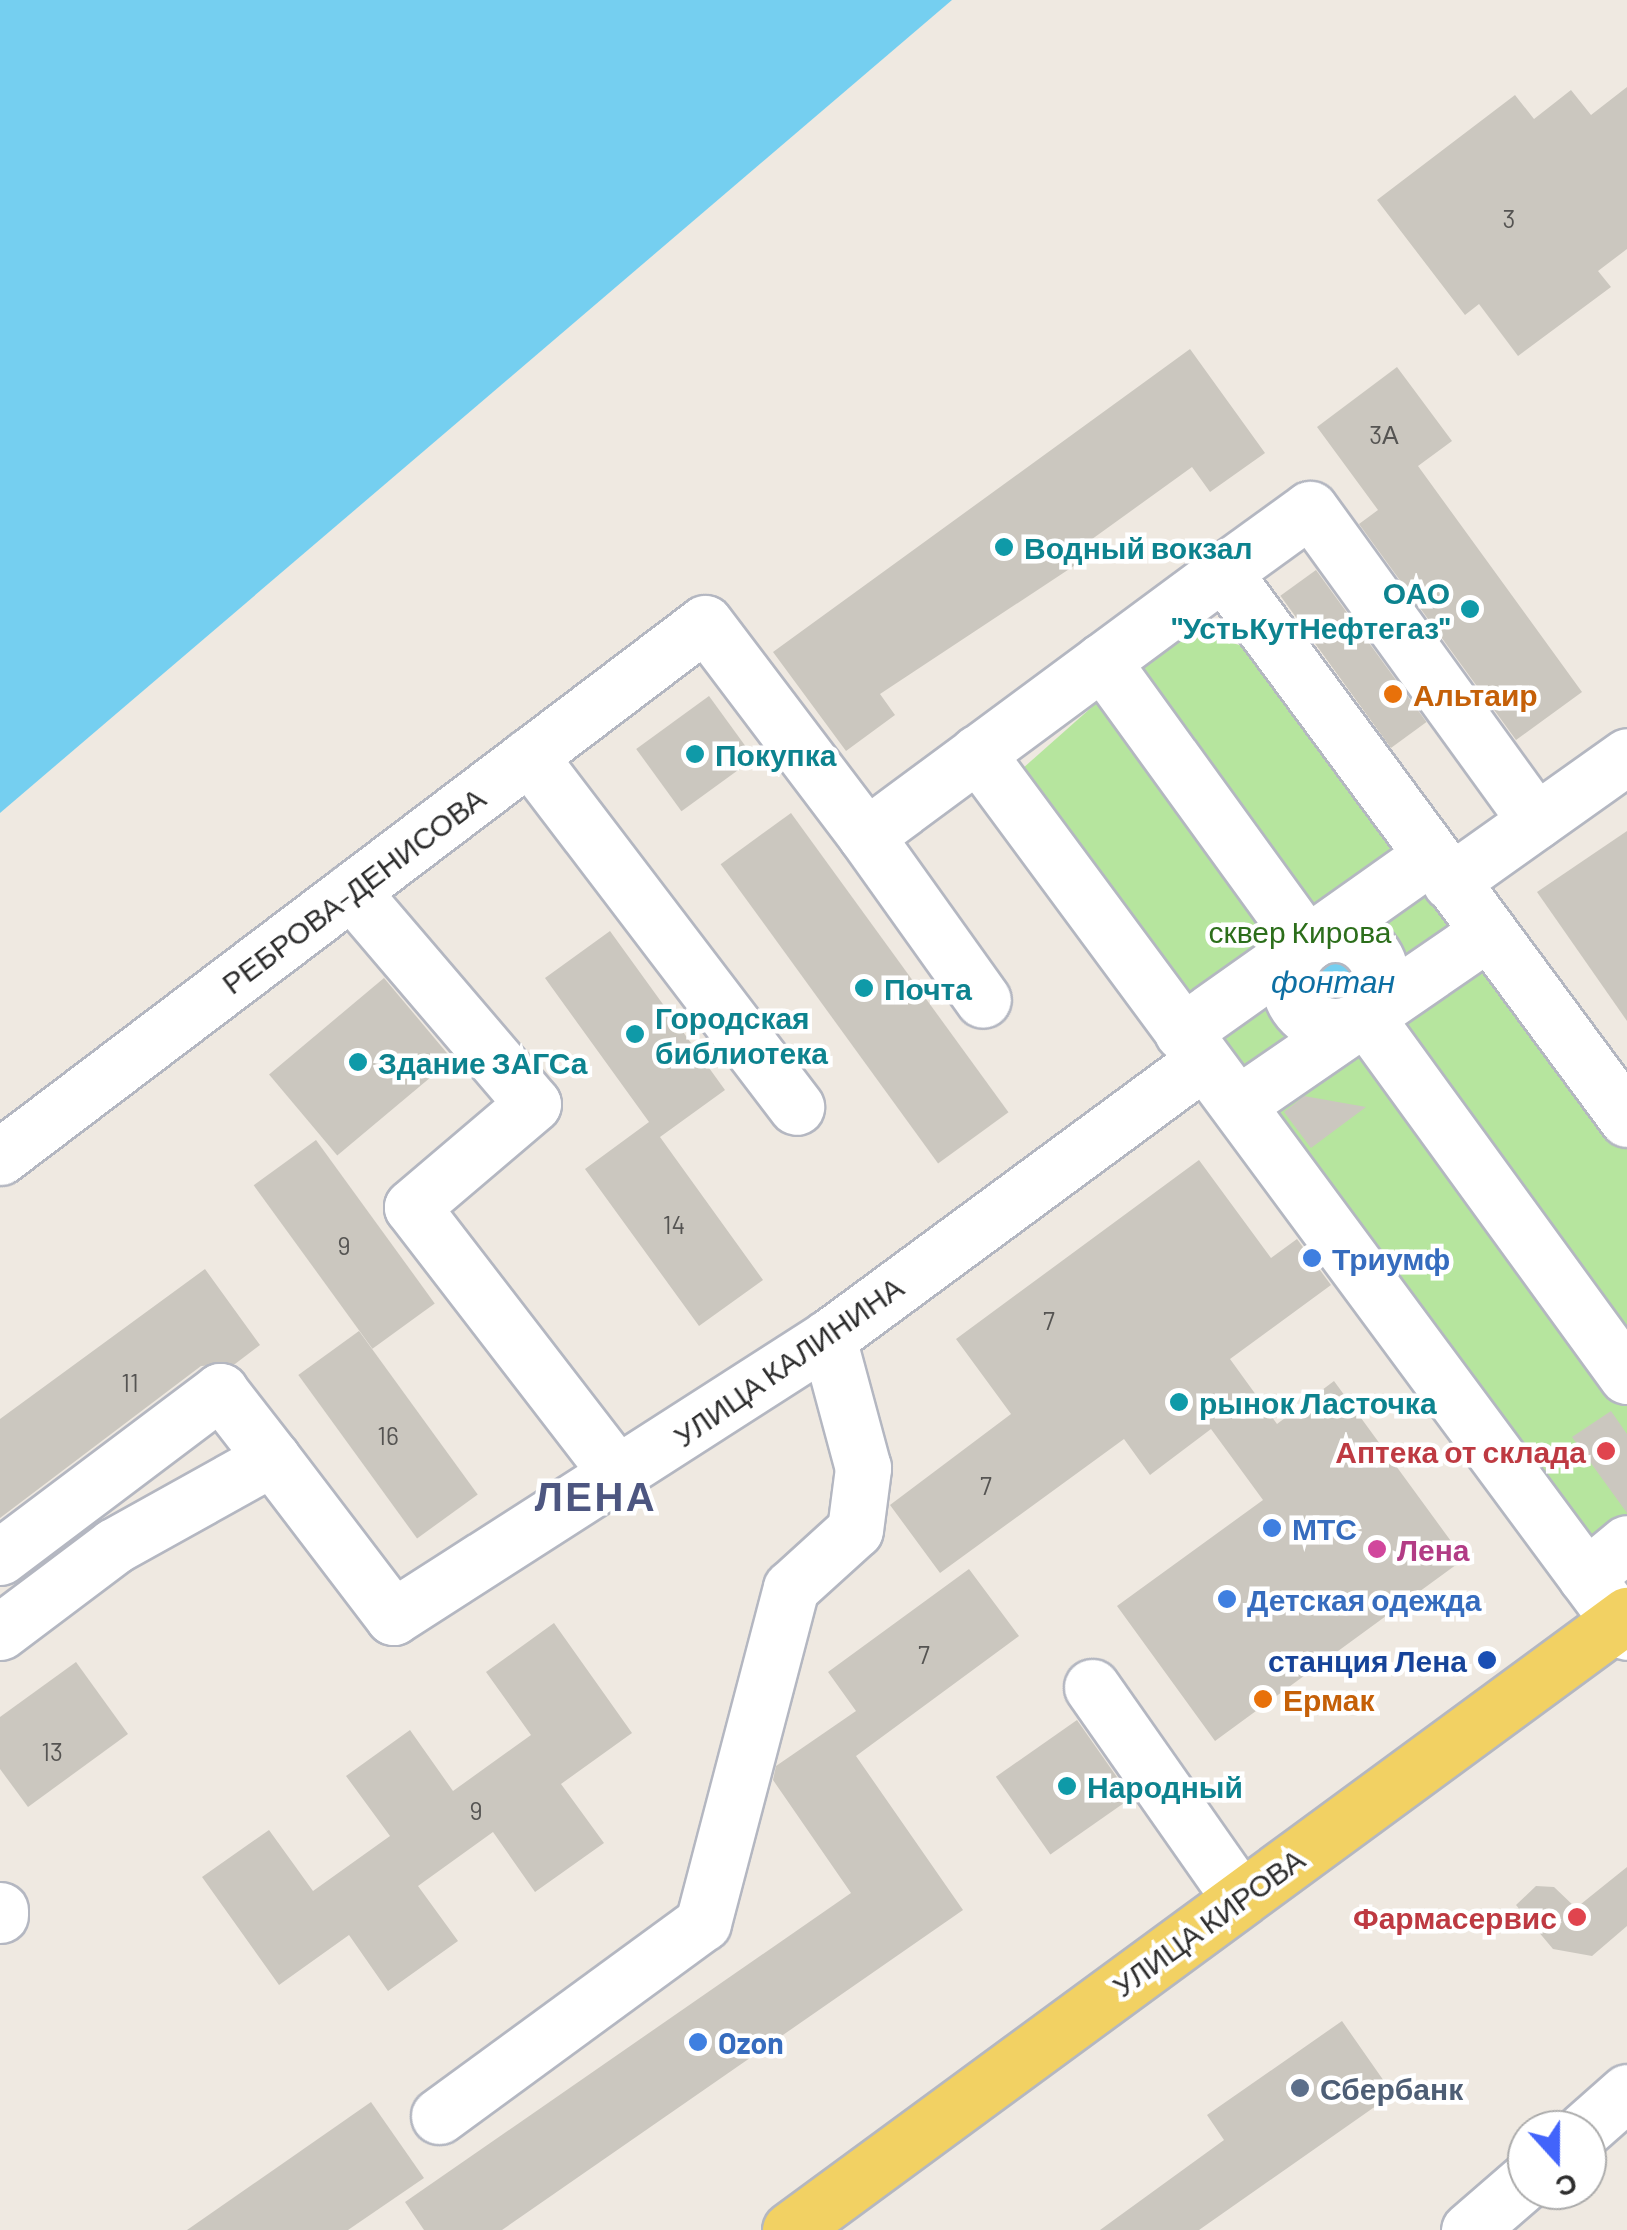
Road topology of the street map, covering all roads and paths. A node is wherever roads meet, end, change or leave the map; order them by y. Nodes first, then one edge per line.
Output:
1 (1222, 572) junction
2 (1102, 661) junction
3 (977, 753) junction
4 (529, 756) junction
5 (1627, 756) edge
6 (1536, 821) junction
7 (866, 836) junction
8 (1441, 869) junction
9 (351, 891) junction
10 (1488, 932) junction
11 (1306, 943) junction
12 (983, 1000) dead end
13 (1364, 1016) junction
14 (1193, 1046) junction
15 (1238, 1104) junction
16 (796, 1107) dead end
17 (1627, 1119) edge
18 (0, 1156) edge
19 (828, 1338) junction
20 (1627, 1376) edge
21 (272, 1458) junction
22 (618, 1476) junction
23 (0, 1558) edge
24 (1606, 1560) edge
25 (1624, 1623) edge
26 (0, 1632) edge
27 (1092, 1687) dead end
28 (1240, 1898) junction
29 (1627, 2092) edge
30 (1607, 2110) edge
31 (439, 2116) dead end
32 (1507, 2197) edge
33 (790, 2230) edge
34 (1469, 2230) edge

1 - 2 street
1 - 6 street
1 - 8 street
2 - 3 street
2 - 11 street
3 - 7 street
3 - 14 street
4 - 7 street, РЕБРОВА-ДЕНИСОВА
4 - 9 street, РЕБРОВА-ДЕНИСОВА
4 - 16 street
5 - 6 street
6 - 8 street
7 - 12 street
8 - 10 street
8 - 11 street, УЛИЦА КАЛИНИНА
9 - 18 street, РЕБРОВА-ДЕНИСОВА
9 - 22 street
10 - 13 street
10 - 17 street
11 - 13 street
11 - 14 street, УЛИЦА КАЛИНИНА
13 - 15 street
13 - 20 street
14 - 15 street
14 - 19 street, УЛИЦА КАЛИНИНА
15 - 24 street
19 - 22 street, УЛИЦА КАЛИНИНА
19 - 31 street
21 - 22 street, УЛИЦА КАЛИНИНА
21 - 23 street
21 - 26 street
24 - 25 street
25 - 28 main road, УЛИЦА КИРОВА
27 - 28 street
28 - 33 main road, УЛИЦА КИРОВА
29 - 30 street
32 - 34 street

